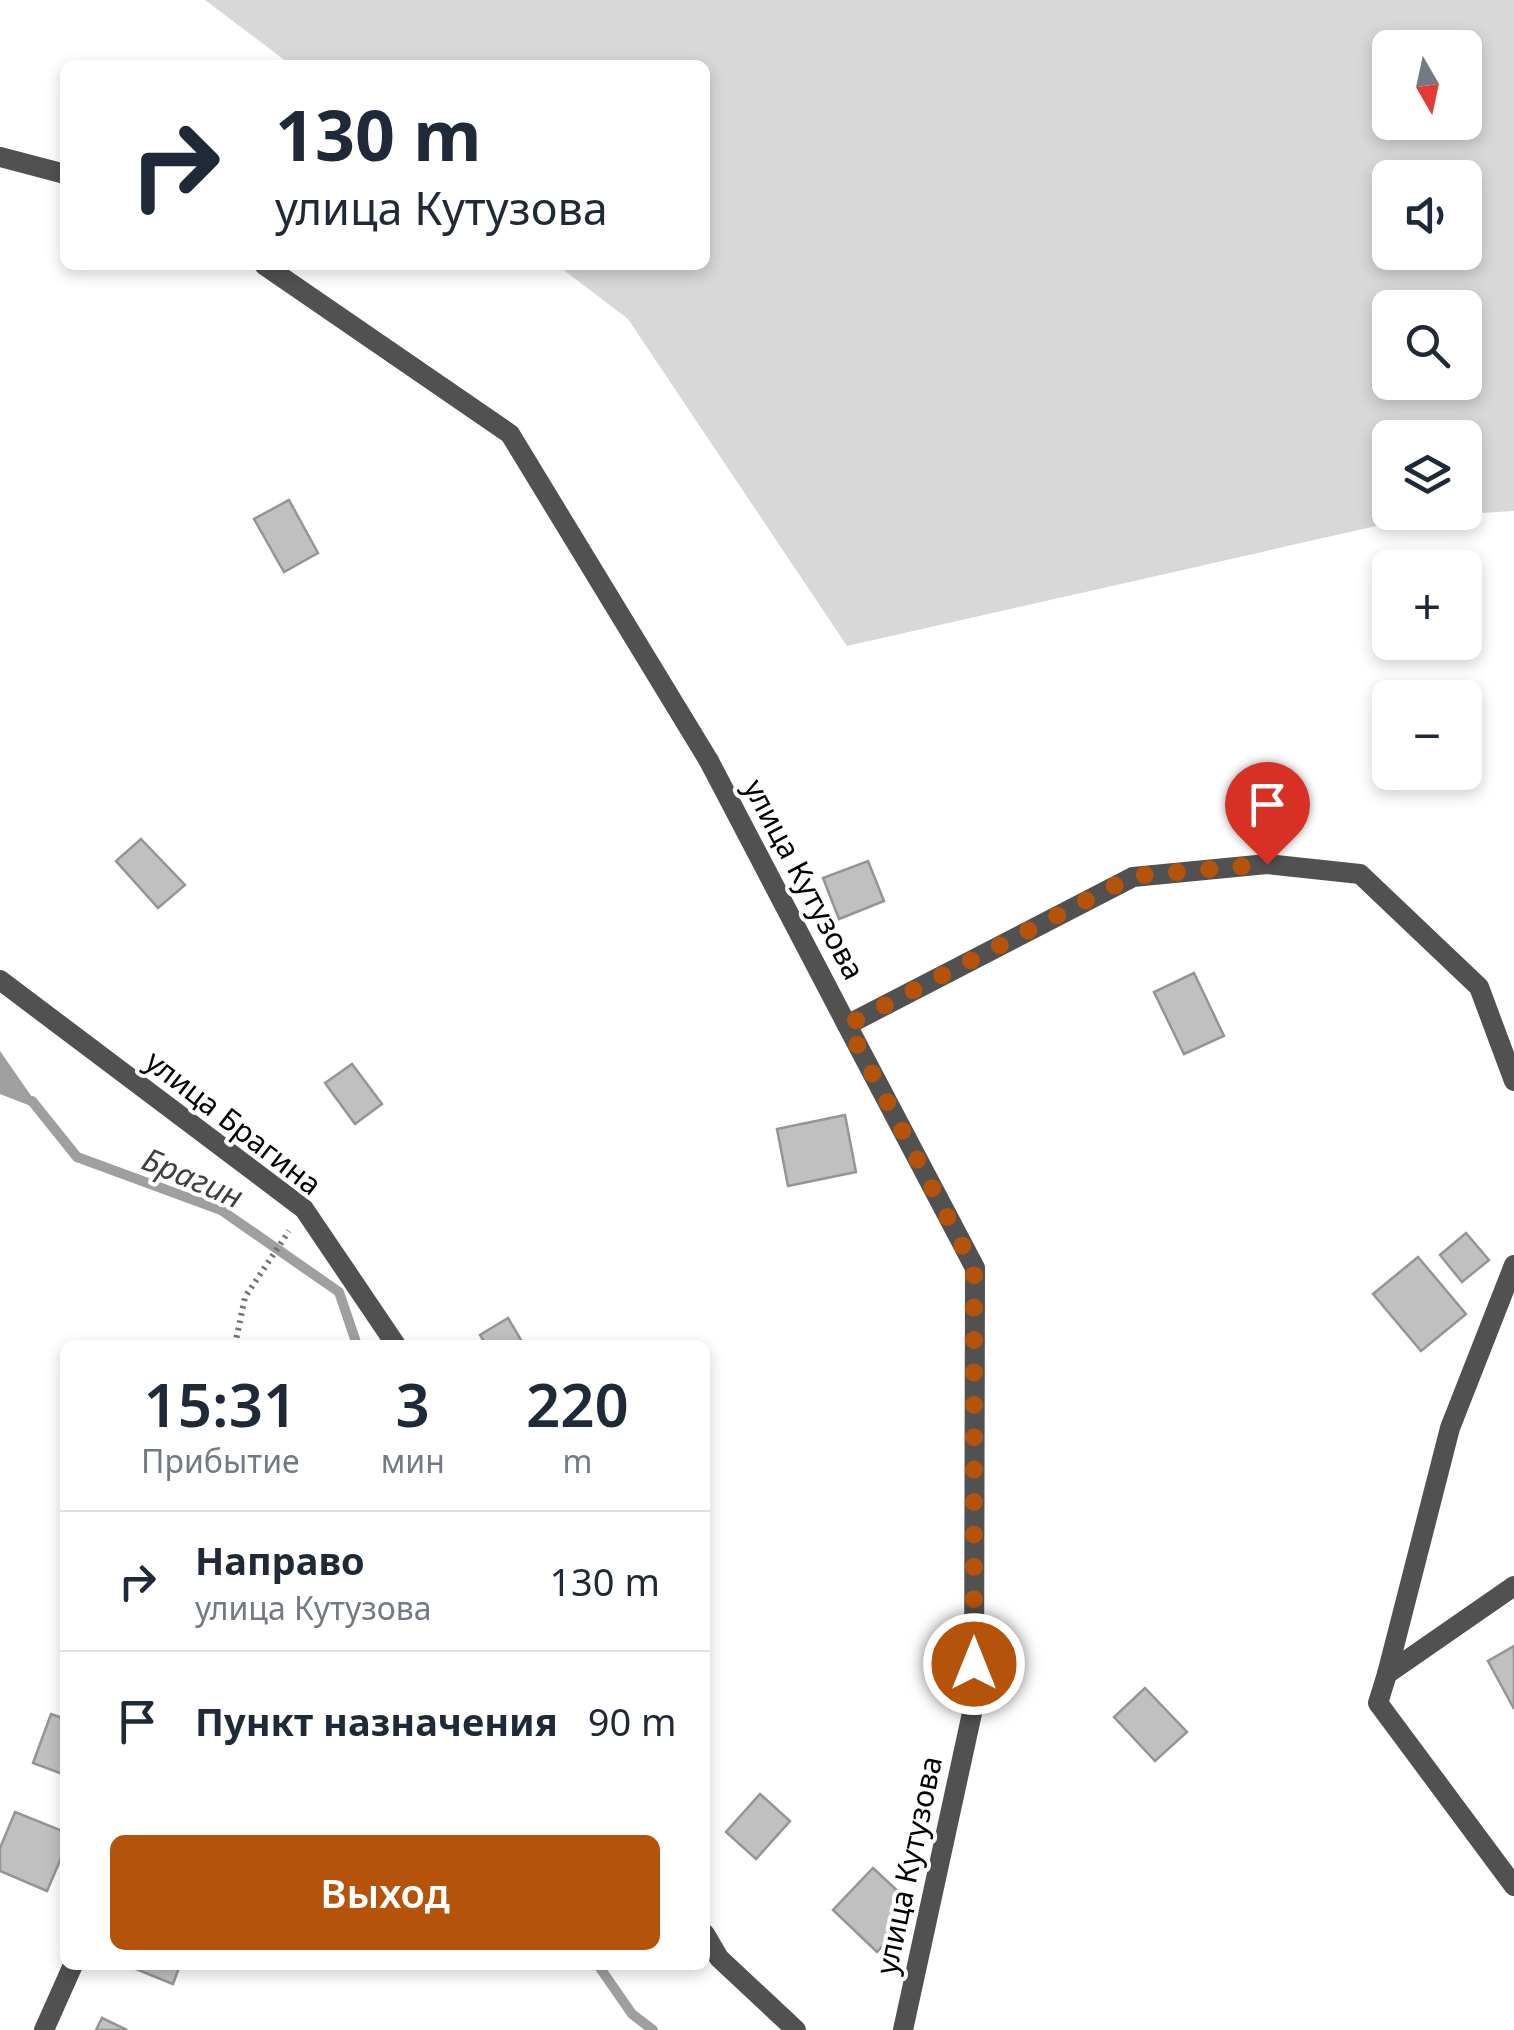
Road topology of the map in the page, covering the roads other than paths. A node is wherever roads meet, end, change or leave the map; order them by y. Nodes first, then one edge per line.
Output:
1 (0, 157) edge
2 (60, 173) edge
3 (271, 270) edge
4 (0, 980) edge
5 (847, 1025) junction
6 (1514, 1081) edge
7 (1514, 1266) edge
8 (393, 1340) edge
9 (1514, 1586) edge
10 (1387, 1674) junction
11 (1514, 1886) edge
12 (710, 1942) edge
13 (71, 1970) edge
14 (44, 2030) edge
15 (796, 2030) edge
16 (902, 2030) edge

1 - 2 street
3 - 5 street, улица Кутузова
4 - 8 street, улица Брагина
5 - 6 street, улица Кутузова
5 - 16 street, улица Кутузова
7 - 10 street
9 - 10 street
10 - 11 street
12 - 15 street
13 - 14 street

